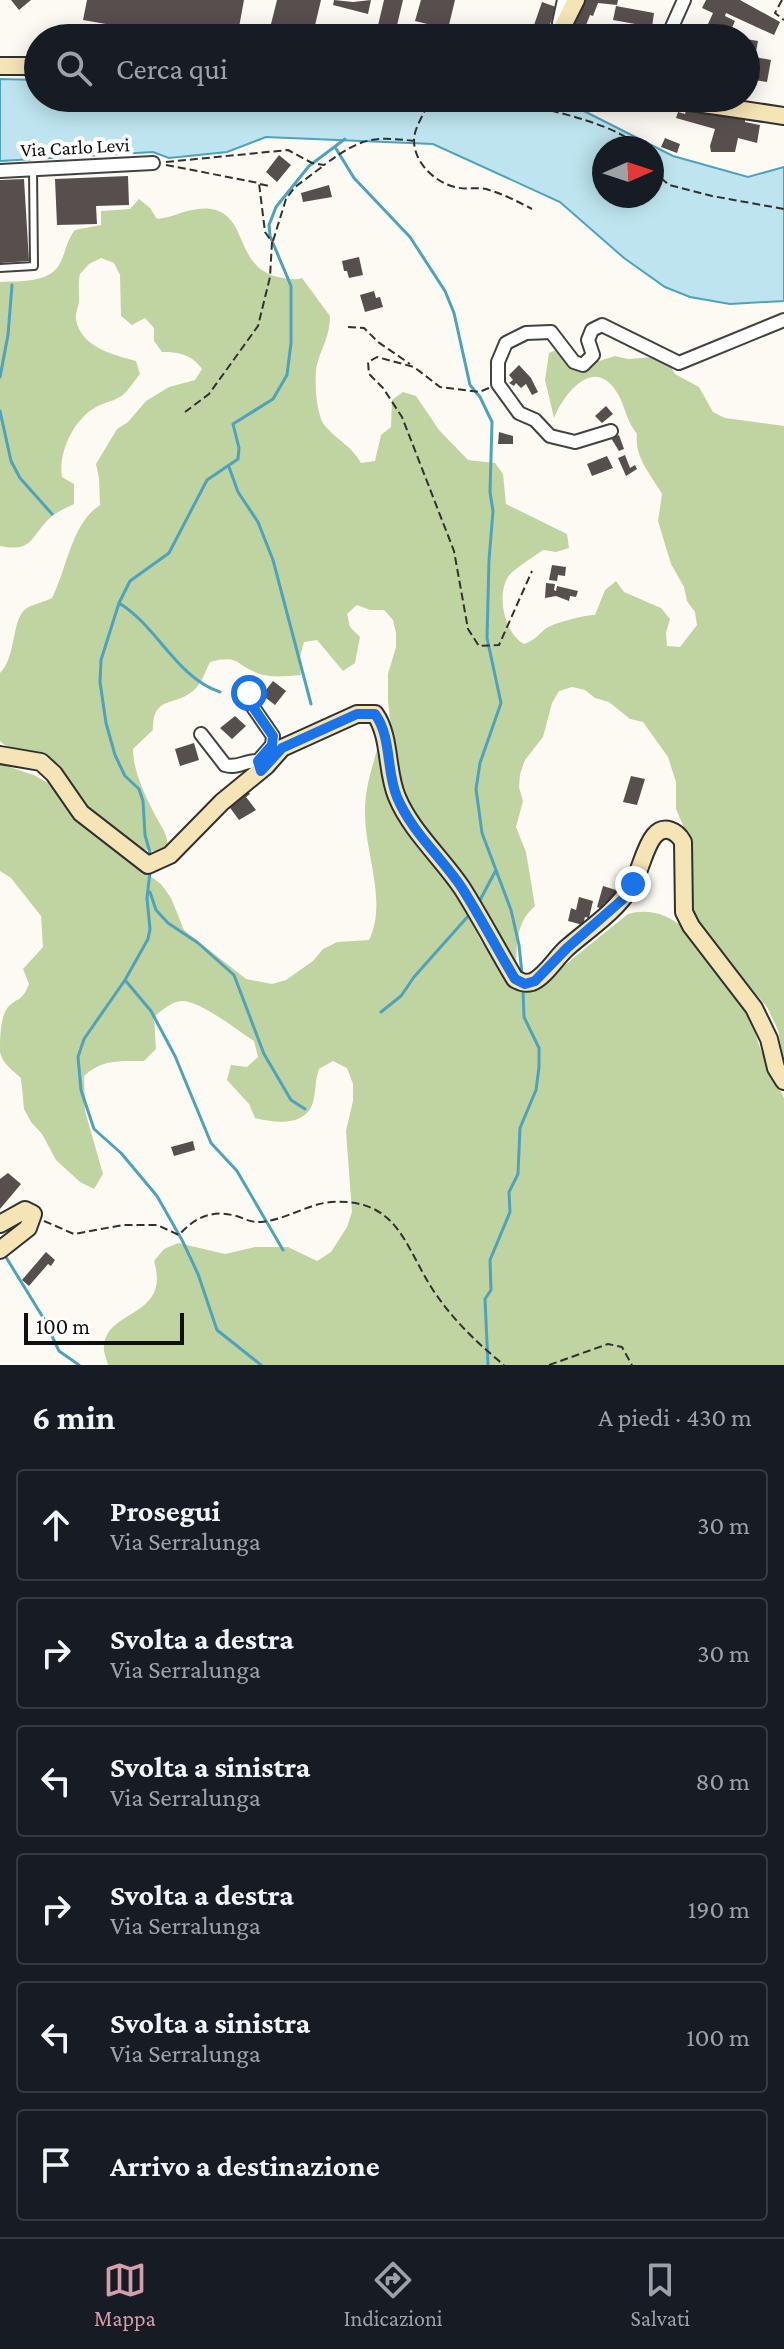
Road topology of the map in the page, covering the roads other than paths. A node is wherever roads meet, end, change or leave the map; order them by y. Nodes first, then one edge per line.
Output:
1 (564, 0) edge
2 (576, 0) edge
3 (684, 0) edge
4 (559, 24) edge
5 (563, 24) edge
6 (673, 24) edge
7 (0, 66) edge
8 (24, 66) edge
9 (757, 112) edge
10 (784, 116) edge
11 (153, 163) road end
12 (33, 169) junction
13 (0, 171) edge
14 (0, 268) edge
15 (784, 320) edge
16 (611, 431) dead end
17 (254, 687) dead end
18 (201, 734) dead end
19 (0, 755) edge
20 (260, 766) junction
21 (784, 1081) edge
22 (0, 1224) edge
23 (0, 1250) edge

1 - 4 street
2 - 5 street
3 - 6 street
7 - 8 street
9 - 10 street
11 - 12 street, Via Carlo Levi
12 - 13 street, Via Carlo Levi
12 - 14 lane
15 - 16 street
17 - 20 street
18 - 20 street
19 - 20 street
20 - 21 street
22 - 23 street

